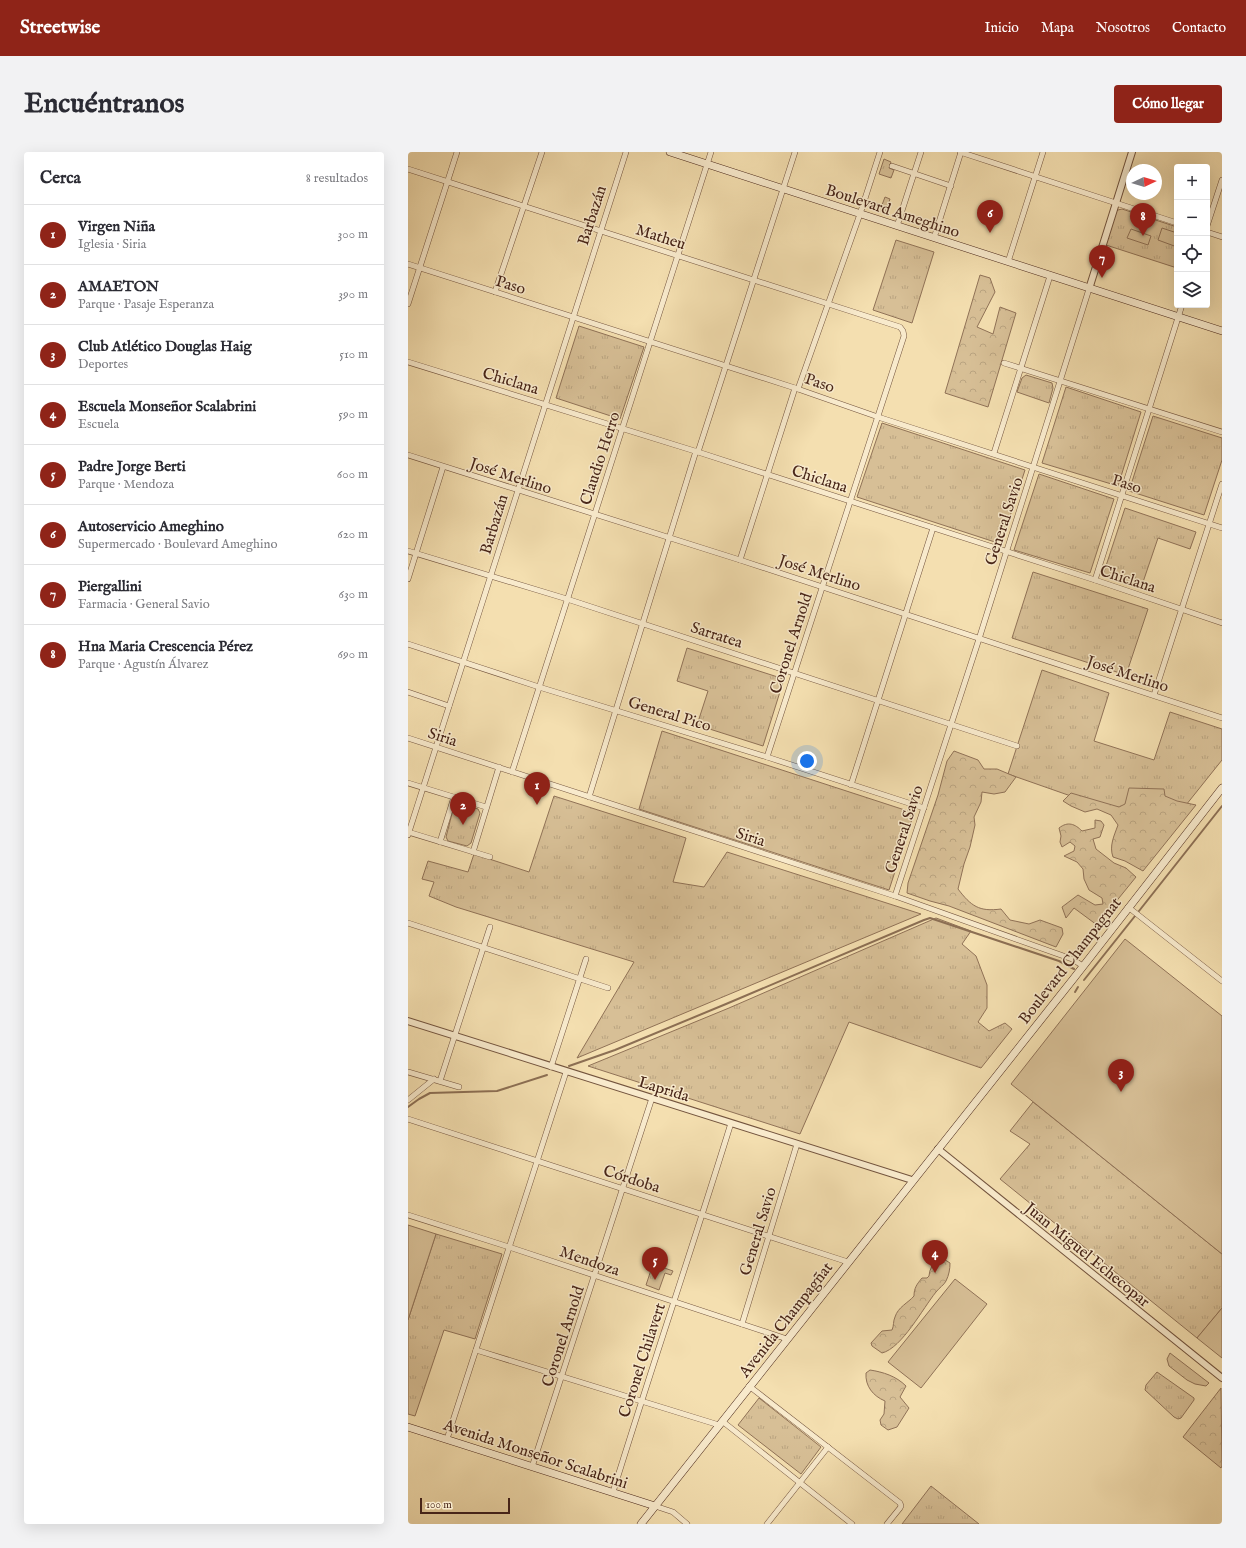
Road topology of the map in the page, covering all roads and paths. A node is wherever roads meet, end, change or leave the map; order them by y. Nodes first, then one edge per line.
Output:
1 (457, 152) edge
2 (542, 152) edge
3 (626, 152) edge
4 (670, 152) edge
5 (711, 152) edge
6 (795, 152) edge
7 (880, 152) edge
8 (921, 152) edge
9 (961, 152) edge
10 (1043, 152) edge
11 (1132, 152) edge
12 (707, 164) junction
13 (892, 166) dead end
14 (408, 169) edge
15 (914, 174) junction
16 (1035, 177) junction
17 (1222, 180) edge
18 (447, 181) junction
19 (951, 186) junction
20 (783, 189) junction
21 (1116, 203) junction
22 (524, 206) junction
23 (860, 214) junction
24 (1210, 217) edge
25 (1174, 222) edge
26 (897, 226) junction
27 (600, 230) junction
28 (1210, 233) edge
29 (1222, 237) edge
30 (934, 238) junction
31 (678, 255) junction
32 (1008, 262) junction
33 (408, 264) edge
34 (420, 268) junction
35 (1050, 276) junction
36 (753, 280) junction
37 (1089, 288) junction
38 (495, 292) junction
39 (408, 304) edge
40 (828, 304) junction
41 (1181, 308) edge
42 (573, 317) junction
43 (1178, 317) junction
44 (903, 331) joint
45 (1222, 331) edge
46 (650, 341) junction
47 (408, 362) edge
48 (1004, 363) dead end
49 (725, 366) junction
50 (1021, 368) junction
51 (1061, 381) junction
52 (797, 388) junction
53 (545, 404) junction
54 (1149, 408) junction
55 (878, 416) junction
56 (622, 427) junction
57 (1222, 432) edge
58 (697, 451) junction
59 (994, 453) junction
60 (408, 456) edge
61 (1034, 466) junction
62 (443, 467) junction
63 (767, 474) junction
64 (1222, 484) edge
65 (517, 490) junction
66 (1121, 494) junction
67 (850, 501) junction
68 (594, 515) junction
69 (1209, 523) junction
70 (933, 528) junction
71 (1222, 528) edge
72 (668, 538) junction
73 (408, 551) edge
74 (1006, 552) junction
75 (416, 553) junction
76 (740, 560) junction
77 (491, 575) junction
78 (408, 579) edge
79 (1094, 580) junction
80 (821, 586) junction
81 (567, 599) junction
82 (1182, 609) junction
83 (906, 614) junction
84 (1222, 623) edge
85 (642, 624) junction
86 (979, 639) junction
87 (408, 644) edge
88 (463, 662) junction
89 (794, 672) junction
90 (539, 687) junction
91 (408, 692) edge
92 (1154, 695) junction
93 (879, 700) junction
94 (449, 706) junction
95 (615, 710) junction
96 (1222, 718) edge
97 (951, 724) junction
98 (408, 738) edge
99 (1017, 746) dead end
100 (436, 747) junction
101 (767, 757) junction
102 (498, 767) junction
103 (512, 772) junction
104 (408, 782) edge
105 (851, 785) junction
106 (423, 787) junction
107 (1222, 788) edge
108 (454, 797) junction
109 (589, 797) junction
110 (486, 807) junction
111 (924, 808) junction
112 (408, 833) edge
113 (440, 842) junction
114 (473, 852) junction
115 (490, 857) dead end
116 (895, 896) junction
117 (1128, 907) junction
118 (408, 922) edge
119 (490, 927) dead end
120 (484, 947) junction
121 (586, 959) dead end
122 (1083, 966) junction
123 (579, 978) junction
124 (1222, 981) edge
125 (608, 988) dead end
126 (408, 1021) edge
127 (454, 1035) junction
128 (551, 1067) junction
129 (408, 1072) edge
130 (566, 1072) junction
131 (434, 1079) junction
132 (440, 1081) junction
133 (459, 1087) dead end
134 (652, 1098) junction
135 (408, 1100) edge
136 (408, 1119) edge
137 (731, 1123) junction
138 (797, 1144) junction
139 (938, 1149) junction
140 (537, 1161) junction
141 (912, 1180) junction
142 (623, 1189) junction
143 (703, 1214) junction
144 (408, 1215) edge
145 (769, 1236) junction
146 (509, 1247) junction
147 (848, 1262) junction
148 (595, 1275) junction
149 (674, 1302) junction
150 (742, 1324) junction
151 (786, 1339) junction
152 (476, 1350) junction
153 (562, 1377) junction
154 (1222, 1378) edge
155 (749, 1386) junction
156 (641, 1400) junction
157 (720, 1423) junction
158 (408, 1426) edge
159 (448, 1439) junction
160 (828, 1447) junction
161 (532, 1467) junction
162 (800, 1482) junction
163 (613, 1492) junction
164 (655, 1506) junction
165 (641, 1524) edge
166 (687, 1524) edge
167 (767, 1524) edge
168 (852, 1524) edge
169 (887, 1524) edge

1 - 18 street
2 - 22 street
3 - 27 street, Barbazán
4 - 12 main road, Boulevard Ameghino
5 - 12 street, Claudio Herro
6 - 20 street
7 - 23 street
8 - 15 street
9 - 16 street
9 - 19 street
10 - 16 street
11 - 21 street, General Savio
12 - 20 main road, Boulevard Ameghino
12 - 31 street, Claudio Herro
13 - 15 street
14 - 18 street, Matheu
15 - 19 street
15 - 26 street
16 - 21 street
16 - 32 street
17 - 24 street
18 - 22 street, Matheu
18 - 34 street
19 - 30 street
20 - 23 main road, Boulevard Ameghino
20 - 36 street
21 - 25 street
21 - 37 street, General Savio
22 - 27 street, Matheu
22 - 38 street
23 - 26 main road, Boulevard Ameghino
23 - 40 street
26 - 30 main road, Boulevard Ameghino
27 - 31 street, Matheu
27 - 42 street, Barbazán
28 - 29 street
30 - 32 main road, Boulevard Ameghino
31 - 36 street, Matheu
31 - 46 street, Claudio Herro
32 - 35 main road, Boulevard Ameghino
33 - 34 street, Paso
34 - 38 street, Paso
34 - 39 street
35 - 37 main road, Boulevard Ameghino
35 - 50 street
36 - 40 street, Matheu
36 - 49 street
37 - 43 main road, Boulevard Ameghino
37 - 51 street, General Savio
38 - 42 street, Paso
40 - 44 street, Matheu
40 - 52 street
41 - 43 street
42 - 46 street, Paso
42 - 53 street, Barbazán
43 - 45 main road, Boulevard Ameghino
43 - 54 street
44 - 55 street, Coronel Arnold
46 - 49 street, Paso
46 - 56 street, Claudio Herro
47 - 53 street, Chiclana
48 - 50 street
49 - 52 street, Paso
49 - 58 street
50 - 51 street
50 - 59 street
51 - 54 street
51 - 61 street, General Savio
52 - 55 street, Paso
52 - 63 street
53 - 56 street, Chiclana
53 - 65 street, Barbazán
54 - 57 street
54 - 66 street
55 - 59 street, Paso
55 - 67 street, Coronel Arnold
56 - 58 street, Chiclana
56 - 68 street, Claudio Herro
58 - 63 street, Chiclana
58 - 72 street
59 - 61 street, Paso
60 - 62 street, José Merlino
61 - 66 street, Paso
61 - 74 street, General Savio
62 - 65 street, José Merlino
62 - 75 street
63 - 67 street, Chiclana
63 - 76 street
64 - 69 street
65 - 68 street, José Merlino
65 - 77 street, Barbazán
66 - 69 street, Paso
66 - 79 street
67 - 70 street, Chiclana
67 - 80 street, Coronel Arnold
68 - 72 street, José Merlino
68 - 81 street, Claudio Herro
69 - 71 street, Paso
69 - 82 street
70 - 74 street, Chiclana
70 - 83 street
72 - 76 street, José Merlino
72 - 85 street
73 - 75 street, Sarratea
74 - 79 street, Chiclana
74 - 86 street, General Savio
75 - 77 street, Sarratea
75 - 78 street
76 - 80 street, José Merlino
77 - 81 street, Sarratea
77 - 88 street, Barbazán
79 - 82 street, Chiclana
80 - 83 street, José Merlino
80 - 89 street, Coronel Arnold
81 - 85 street, Sarratea
81 - 90 street, Claudio Herro
82 - 84 street, Chiclana
82 - 92 street
83 - 86 street, José Merlino
83 - 93 street
85 - 89 street, Sarratea
85 - 95 street
86 - 92 street, José Merlino
86 - 97 street, General Savio
87 - 88 street, General Pico
88 - 90 street, General Pico
88 - 94 street, Barbazán
89 - 93 street, Sarratea
89 - 101 street, Coronel Arnold
90 - 95 street, General Pico
90 - 103 street, Claudio Herro
91 - 94 street
92 - 96 street, José Merlino
93 - 97 street, Sarratea
93 - 105 street
94 - 100 street, Barbazán
95 - 101 street, General Pico
95 - 109 street
97 - 99 street, Sarratea
97 - 111 street, General Savio
98 - 100 street, Siria
100 - 102 street, Siria
100 - 106 street, Barbazán
101 - 105 street, General Pico
102 - 103 street, Siria
102 - 110 street
103 - 109 street, Siria
104 - 106 street
105 - 111 street, General Pico
106 - 108 street
106 - 112 street, Barbazán
107 - 117 main road, Boulevard Champagnat
108 - 110 street
108 - 113 street
109 - 116 street, Siria
110 - 114 street
111 - 116 street, General Savio
112 - 113 street
113 - 114 street
114 - 115 street
116 - 122 street, Siria
117 - 122 main road, Boulevard Champagnat
117 - 124 street
118 - 120 street
119 - 120 street
120 - 123 street
120 - 127 street
121 - 123 street
122 - 139 main road, Boulevard Champagnat
123 - 125 street
123 - 128 street
126 - 127 street, Laprida
127 - 128 street, Laprida
127 - 132 street
128 - 130 street, Laprida
129 - 131 street
130 - 134 street, Laprida
130 - 140 street
131 - 132 street
131 - 135 street
132 - 133 street
134 - 137 street, Laprida
134 - 142 street, Coronel Arnold
136 - 140 street, Córdoba
137 - 138 street, Laprida
137 - 143 street, Coronel Chilavert
138 - 141 street, Laprida
138 - 145 street, General Savio
139 - 141 main road, Avenida Champagñat
139 - 154 street, Juan Miguel Echecopar
140 - 142 street, Córdoba
140 - 146 street
141 - 147 main road, Avenida Champagñat
142 - 143 street, Córdoba
142 - 148 street, Coronel Arnold
143 - 145 street, Córdoba
143 - 149 street, Coronel Chilavert
144 - 146 street, Mendoza
145 - 147 street, Córdoba
145 - 150 street, General Savio
146 - 148 street, Mendoza
146 - 152 street
147 - 151 main road, Avenida Champagñat
148 - 149 street, Mendoza
148 - 153 street, Coronel Arnold
149 - 150 street, Mendoza
149 - 156 street, Coronel Chilavert
150 - 151 street, Mendoza
151 - 155 main road, Avenida Champagñat
152 - 153 street
152 - 159 street
153 - 156 street
153 - 161 street, Coronel Arnold
155 - 157 main road, Avenida Champagñat
155 - 160 street
156 - 157 street
156 - 163 street, Coronel Chilavert
157 - 162 street
157 - 164 main road, Avenida Champagñat
158 - 159 main road, Avenida Monseñor Scalabrini
159 - 161 main road, Avenida Monseñor Scalabrini
160 - 162 street
160 - 169 street
161 - 163 main road, Avenida Monseñor Scalabrini
162 - 167 street
162 - 168 street
163 - 164 main road, Avenida Monseñor Scalabrini
164 - 165 main road, Avenida Champagñat
164 - 166 street

